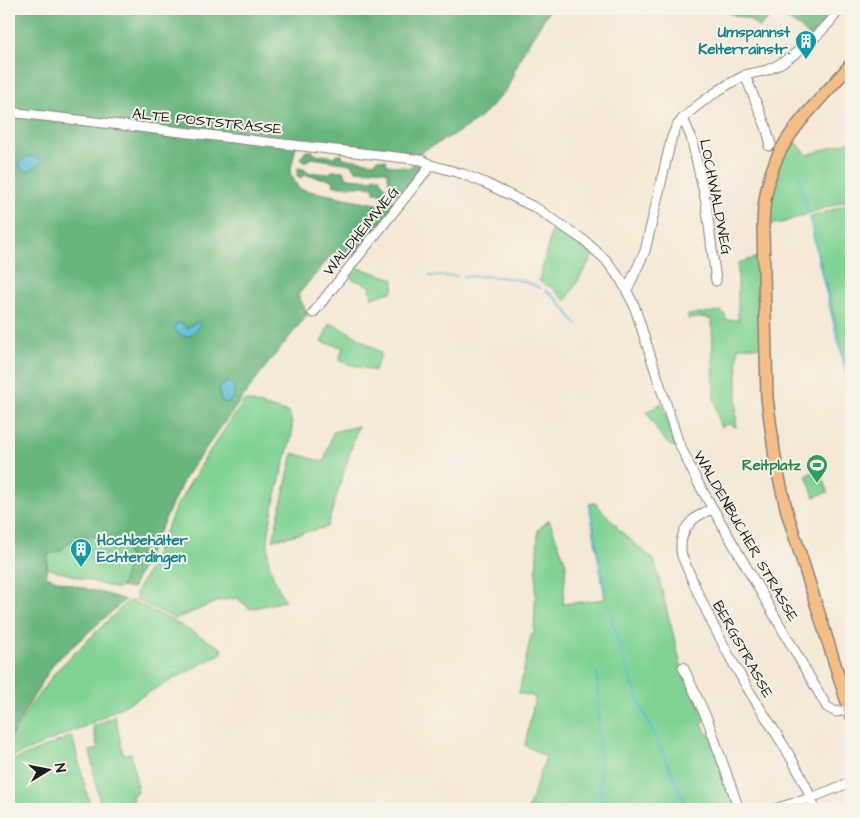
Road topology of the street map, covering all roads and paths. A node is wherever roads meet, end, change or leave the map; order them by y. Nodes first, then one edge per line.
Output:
1 (840, 9) edge
2 (851, 64) edge
3 (745, 76) junction
4 (9, 112) edge
5 (683, 118) junction
6 (769, 146) dead end
7 (402, 158) joint
8 (431, 166) junction
9 (716, 282) dead end
10 (627, 290) junction
11 (313, 313) dead end
12 (713, 509) junction
13 (683, 668) dead end
14 (851, 711) edge
15 (851, 782) edge
16 (811, 798) junction
17 (739, 809) edge
18 (774, 809) edge
19 (815, 809) edge

1 - 3 street
2 - 14 main road
3 - 5 street
3 - 6 street
4 - 7 street, ALTE POSTSTRASSE
5 - 9 street, LOCHWALDWEG
5 - 10 street
7 - 8 street, WALDENBUCHER STRASSE
8 - 10 street, WALDENBUCHER STRASSE
8 - 11 street, WALDHEIMWEG
10 - 12 street, WALDENBUCHER STRASSE
12 - 14 street, WALDENBUCHER STRASSE
12 - 16 street, BERGSTRASSE
13 - 17 street
15 - 16 street
16 - 18 street
16 - 19 street, BERGSTRASSE

